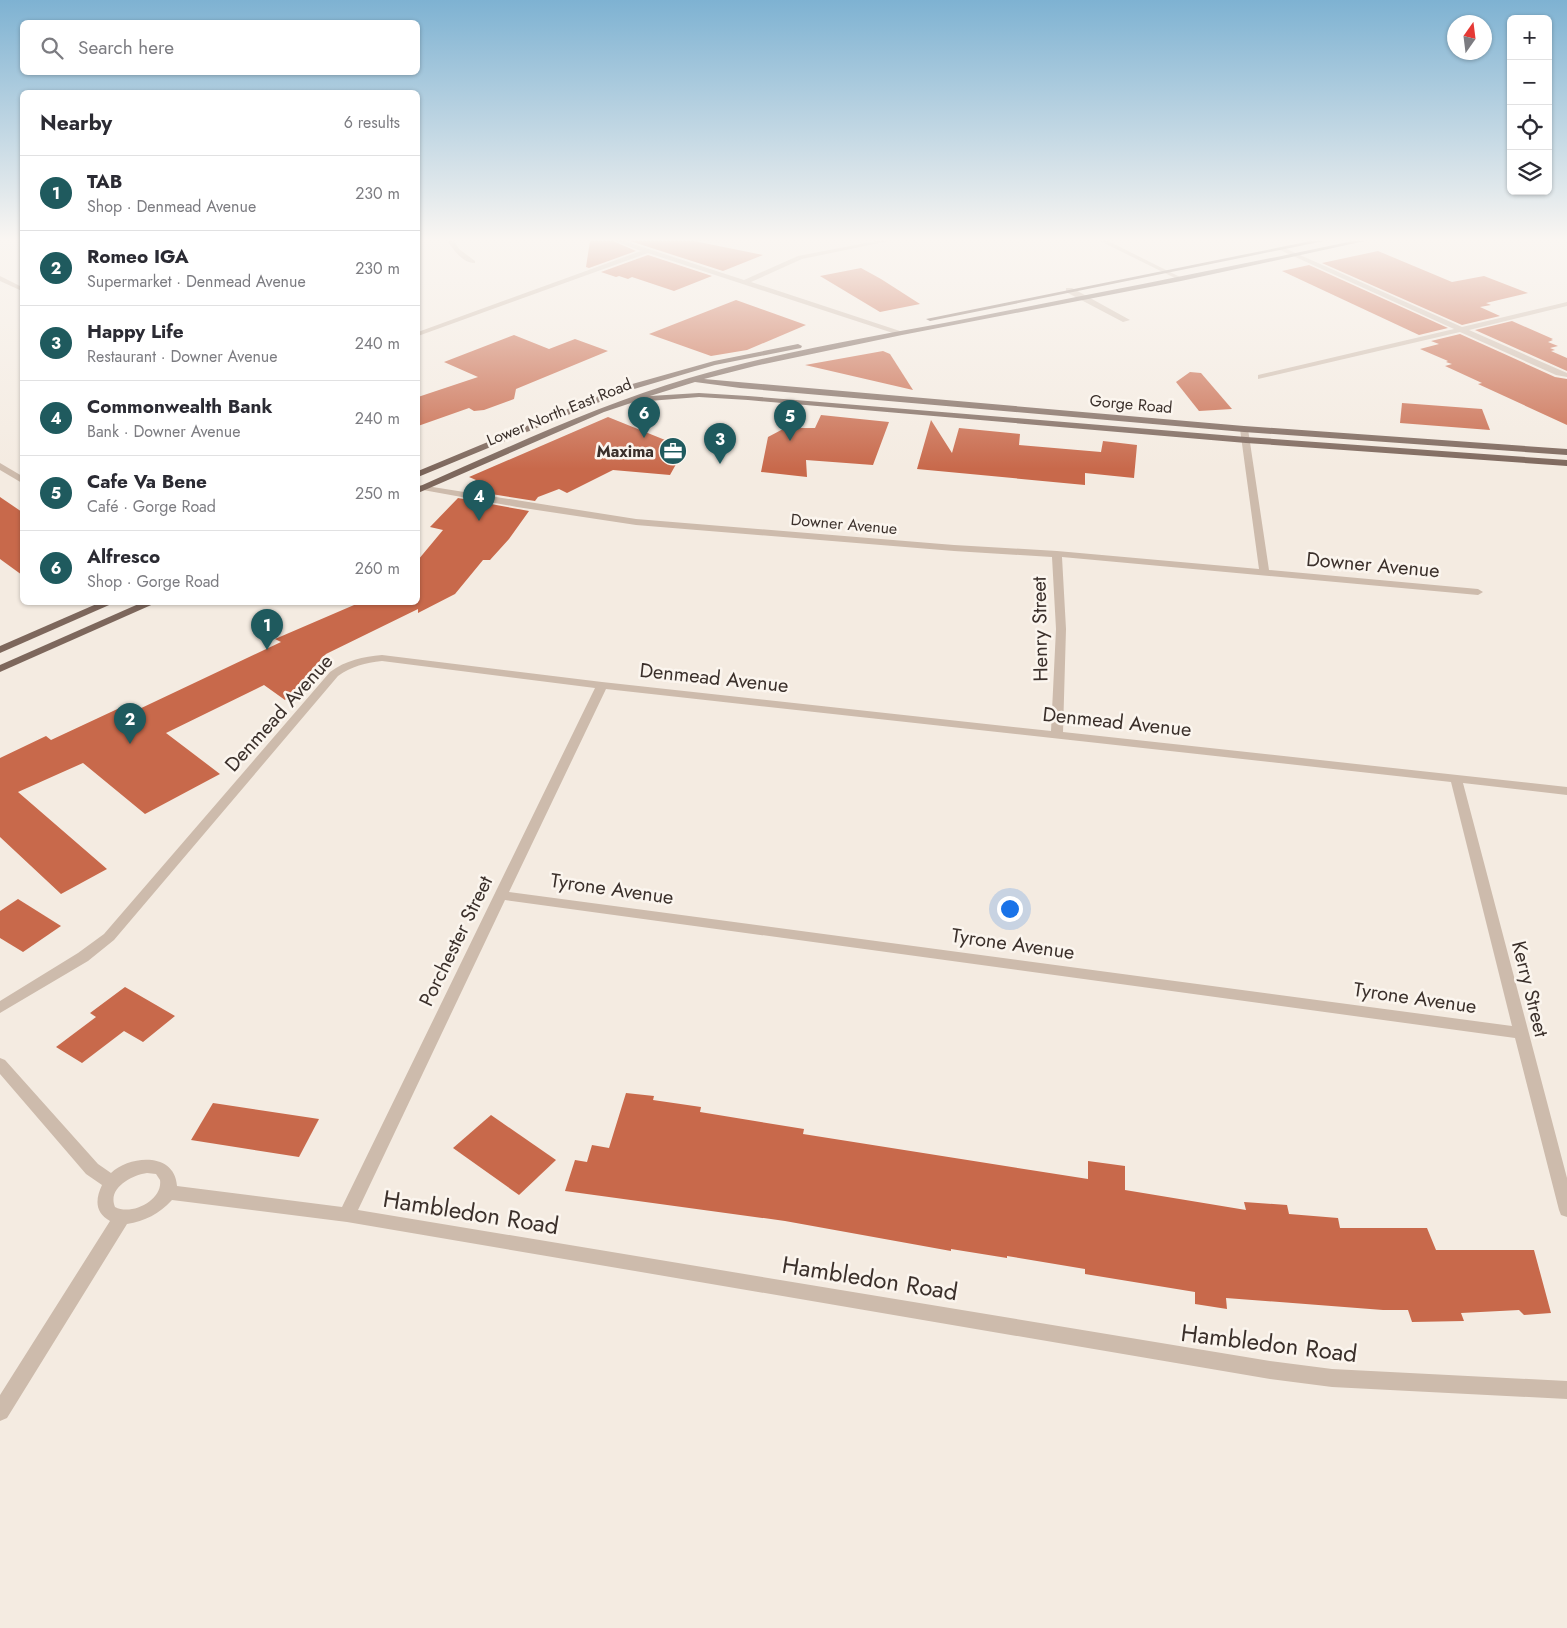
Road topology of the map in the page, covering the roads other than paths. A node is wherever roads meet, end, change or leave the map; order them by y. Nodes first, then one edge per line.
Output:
1 (465, 317) edge
2 (854, 317) edge
3 (941, 317) edge
4 (988, 317) edge
5 (1120, 317) edge
6 (1432, 317) edge
7 (1514, 317) edge
8 (1126, 320) dead end
9 (888, 328) junction
10 (1460, 330) junction
11 (420, 333) edge
12 (902, 334) junction
13 (678, 373) junction
14 (1567, 375) edge
15 (1261, 377) dead end
16 (692, 380) junction
17 (748, 398) junction
18 (627, 401) junction
19 (1244, 429) junction
20 (1246, 440) junction
21 (1567, 452) edge
22 (1567, 463) edge
23 (0, 466) edge
24 (420, 473) edge
25 (20, 478) edge
26 (420, 488) edge
27 (1057, 554) junction
28 (1264, 572) junction
29 (1478, 592) dead end
30 (104, 605) edge
31 (146, 605) edge
32 (0, 650) edge
33 (0, 669) edge
34 (602, 685) junction
35 (1057, 734) junction
36 (1456, 778) junction
37 (1567, 791) edge
38 (501, 894) junction
39 (0, 1008) edge
40 (1521, 1033) junction
41 (0, 1064) edge
42 (112, 1183) junction
43 (167, 1192) junction
44 (1567, 1210) edge
45 (347, 1215) junction
46 (122, 1217) junction
47 (1567, 1390) edge
48 (0, 1412) edge

1 - 11 street
2 - 9 street
3 - 9 main road, Lower North East Road
4 - 12 main road, Lower North East Road
5 - 8 street
6 - 10 street
7 - 10 street
9 - 12 street
9 - 13 main road, Lower North East Road
10 - 14 street
10 - 15 street
12 - 16 main road, Lower North East Road
13 - 16 main road, Gorge Road
13 - 24 main road, Lower North East Road
16 - 17 main road, Gorge Road
16 - 18 main road, Lower North East Road
16 - 19 main road, Gorge Road
17 - 18 main road, Gorge Road
17 - 20 main road, Gorge Road
18 - 26 main road, Lower North East Road
19 - 20 street
19 - 21 main road, Gorge Road
20 - 22 main road, Gorge Road
20 - 28 street
23 - 25 street
26 - 27 street, Downer Avenue
27 - 28 street, Downer Avenue
27 - 35 street, Henry Street
28 - 29 street, Downer Avenue
30 - 32 main road
31 - 33 main road
34 - 35 street, Denmead Avenue
34 - 38 street, Porchester Street
34 - 39 street, Denmead Avenue
35 - 36 street, Denmead Avenue
36 - 37 street, Denmead Avenue
36 - 40 street, Kerry Street
38 - 40 street, Tyrone Avenue
38 - 45 street, Porchester Street
40 - 44 street, Kerry Street
41 - 42 street
42 - 43 street
42 - 46 street
43 - 45 street, Hambledon Road
43 - 46 street
45 - 47 street, Hambledon Road
46 - 48 street

